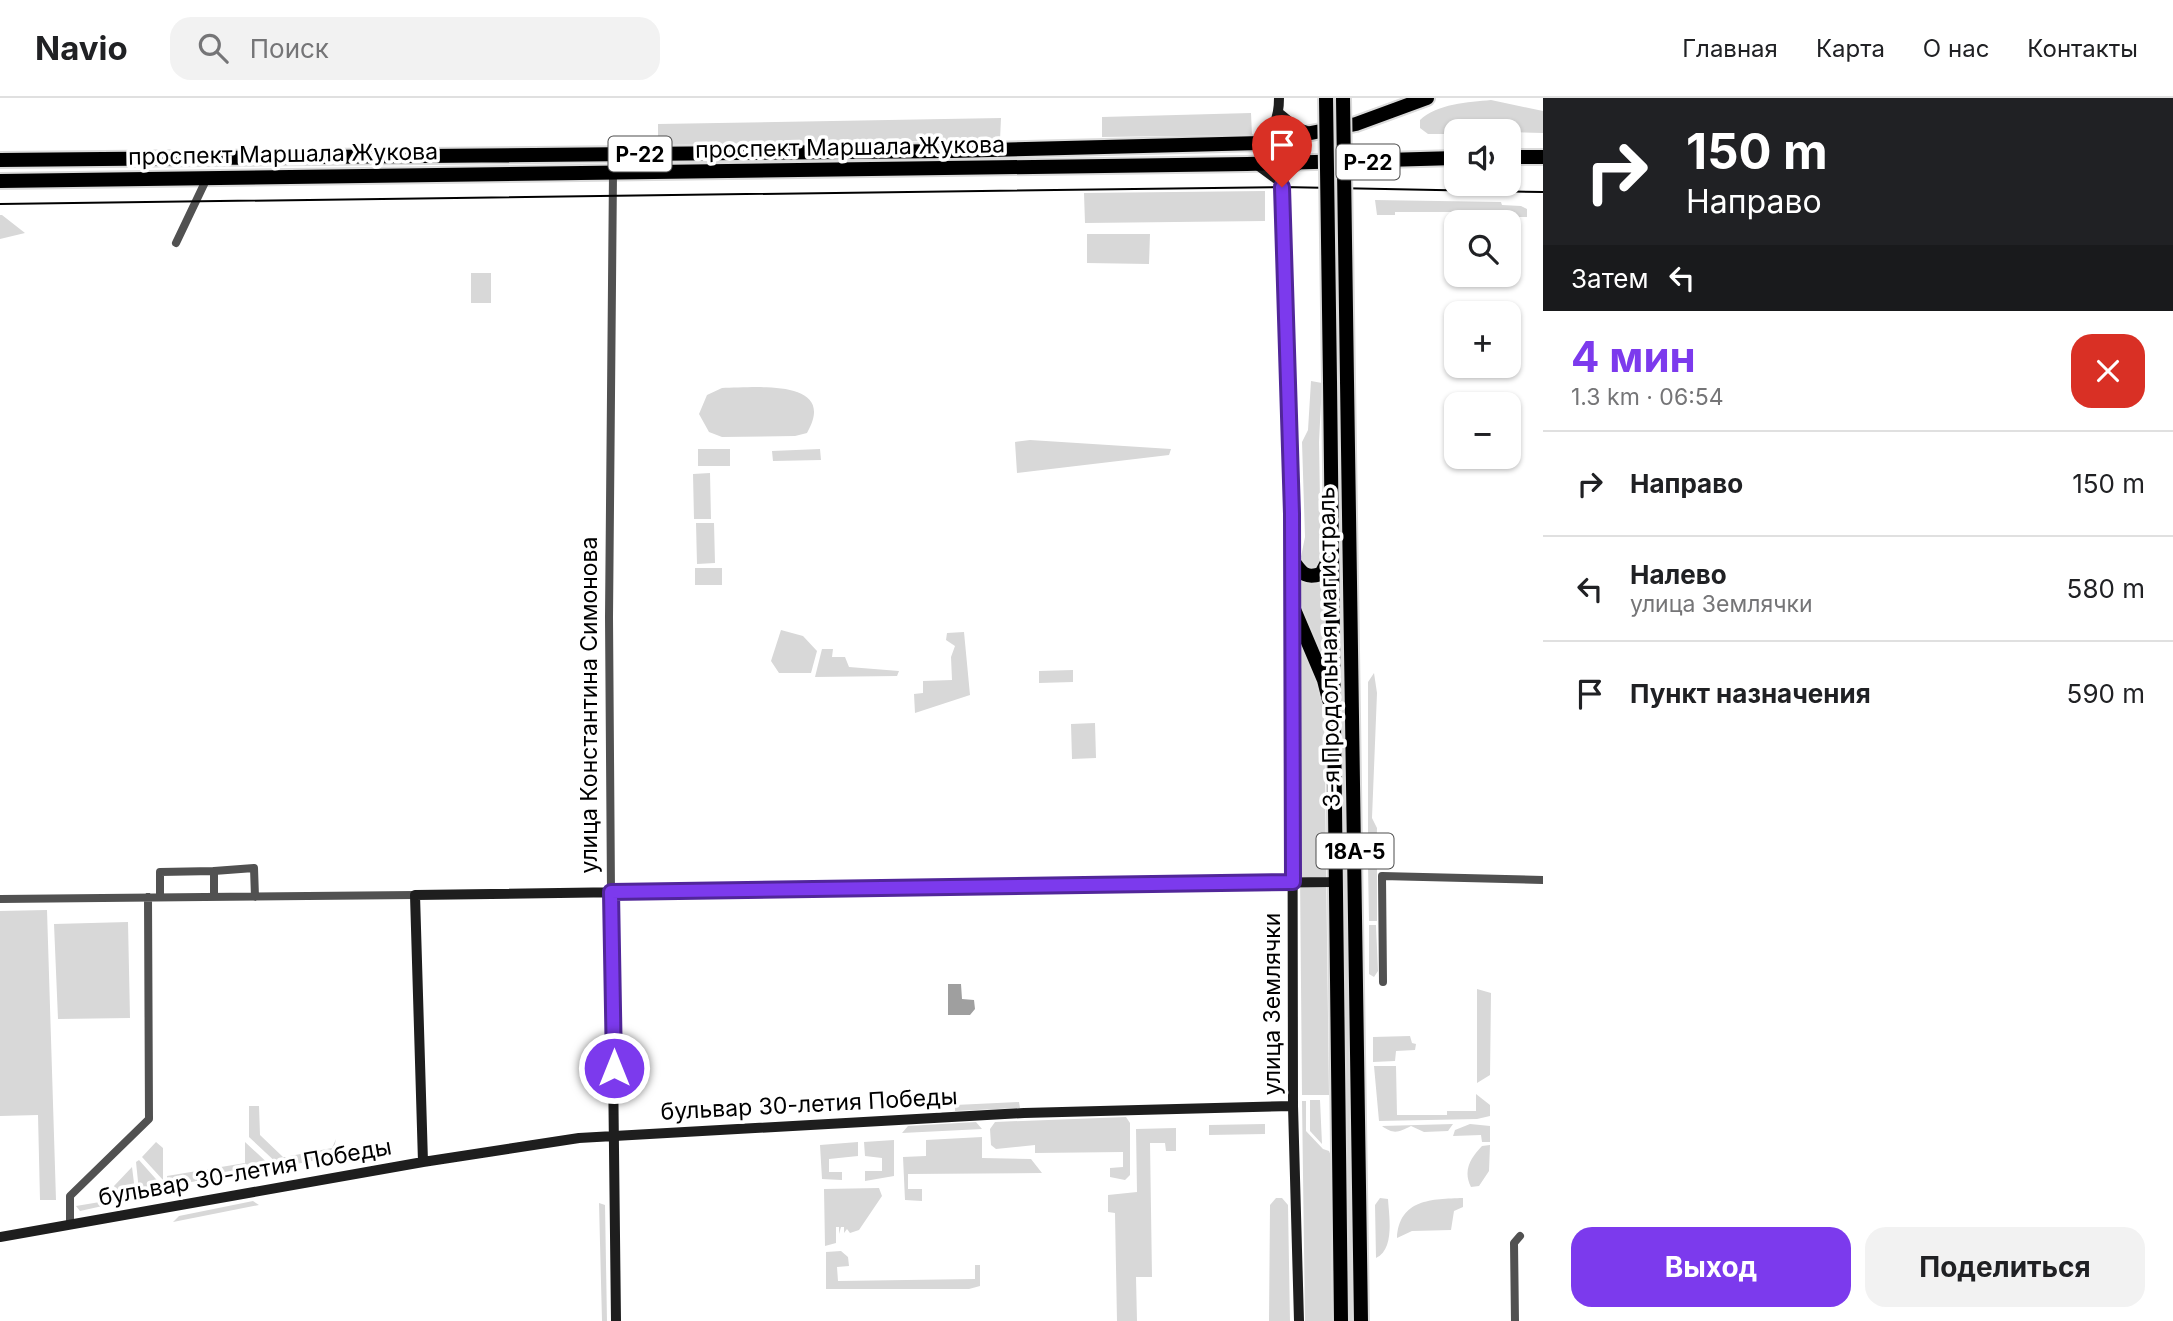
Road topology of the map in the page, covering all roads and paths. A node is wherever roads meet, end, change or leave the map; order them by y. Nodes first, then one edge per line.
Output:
1 (1279, 98) edge
2 (1326, 98) edge
3 (1343, 98) edge
4 (1427, 98) edge
5 (1279, 113) junction
6 (1312, 133) junction
7 (1258, 143) junction
8 (1543, 146) edge
9 (1521, 154) edge
10 (1521, 157) edge
11 (1543, 157) edge
12 (1444, 158) edge
13 (0, 160) edge
14 (1302, 163) junction
15 (1254, 164) junction
16 (613, 173) junction
17 (207, 178) junction
18 (0, 181) edge
19 (1282, 183) junction
20 (176, 243) dead end
21 (1332, 551) junction
22 (1293, 561) junction
23 (1293, 607) junction
24 (1335, 724) junction
25 (214, 871) junction
26 (1336, 876) junction
27 (1543, 880) edge
28 (1293, 882) junction
29 (611, 892) junction
30 (415, 895) junction
31 (148, 897) junction
32 (160, 897) junction
33 (214, 897) junction
34 (255, 897) junction
35 (0, 899) edge
36 (1383, 982) dead end
37 (1293, 1105) junction
38 (614, 1136) junction
39 (424, 1162) junction
40 (71, 1224) junction
41 (1520, 1236) dead end
42 (0, 1237) edge
43 (616, 1321) edge
44 (1299, 1321) edge
45 (1341, 1321) edge
46 (1361, 1321) edge
47 (1515, 1321) edge

1 - 5 main road
2 - 21 highway, 3-я Продольная магистраль / 18А-5, bridge
3 - 46 highway, 3-я Продольная магистраль / 18А-5, bridge
4 - 6 highway, Р-22
5 - 6 main road
5 - 7 main road
6 - 7 highway, проспект Маршала Жукова / Р-22
7 - 13 highway, проспект Маршала Жукова / Р-22
8 - 9 highway
10 - 11 highway
12 - 14 highway, Р-22
14 - 15 highway, проспект Маршала Жукова / Р-22
14 - 19 main road
15 - 16 highway, проспект Маршала Жукова / Р-22
15 - 19 main road
16 - 17 highway, проспект Маршала Жукова / Р-22
16 - 29 street, улица Константина Симонова
17 - 18 highway, проспект Маршала Жукова / Р-22
17 - 20 street
19 - 22 main road, улица Землячки
21 - 22 highway
21 - 24 highway, 3-я Продольная магистраль / 18А-5
22 - 23 main road, улица Землячки
23 - 24 highway
23 - 28 main road, улица Землячки
24 - 26 highway, 3-я Продольная магистраль / 18А-5
25 - 32 street
25 - 33 street
25 - 34 street
26 - 28 main road
26 - 45 highway, 3-я Продольная магистраль / 18А-5
27 - 36 street
28 - 29 main road
28 - 37 main road, улица Землячки
29 - 30 main road
29 - 38 main road, улица Константина Симонова
30 - 34 street
30 - 39 main road
31 - 32 street
31 - 35 street
31 - 40 street
32 - 33 street
33 - 34 street
37 - 38 main road, бульвар 30-летия Победы
37 - 44 main road, улица Землячки
38 - 39 main road, бульвар 30-летия Победы
38 - 43 main road, улица Константина Симонова
39 - 40 main road, бульвар 30-летия Победы
40 - 42 main road, бульвар 30-летия Победы
41 - 47 street

